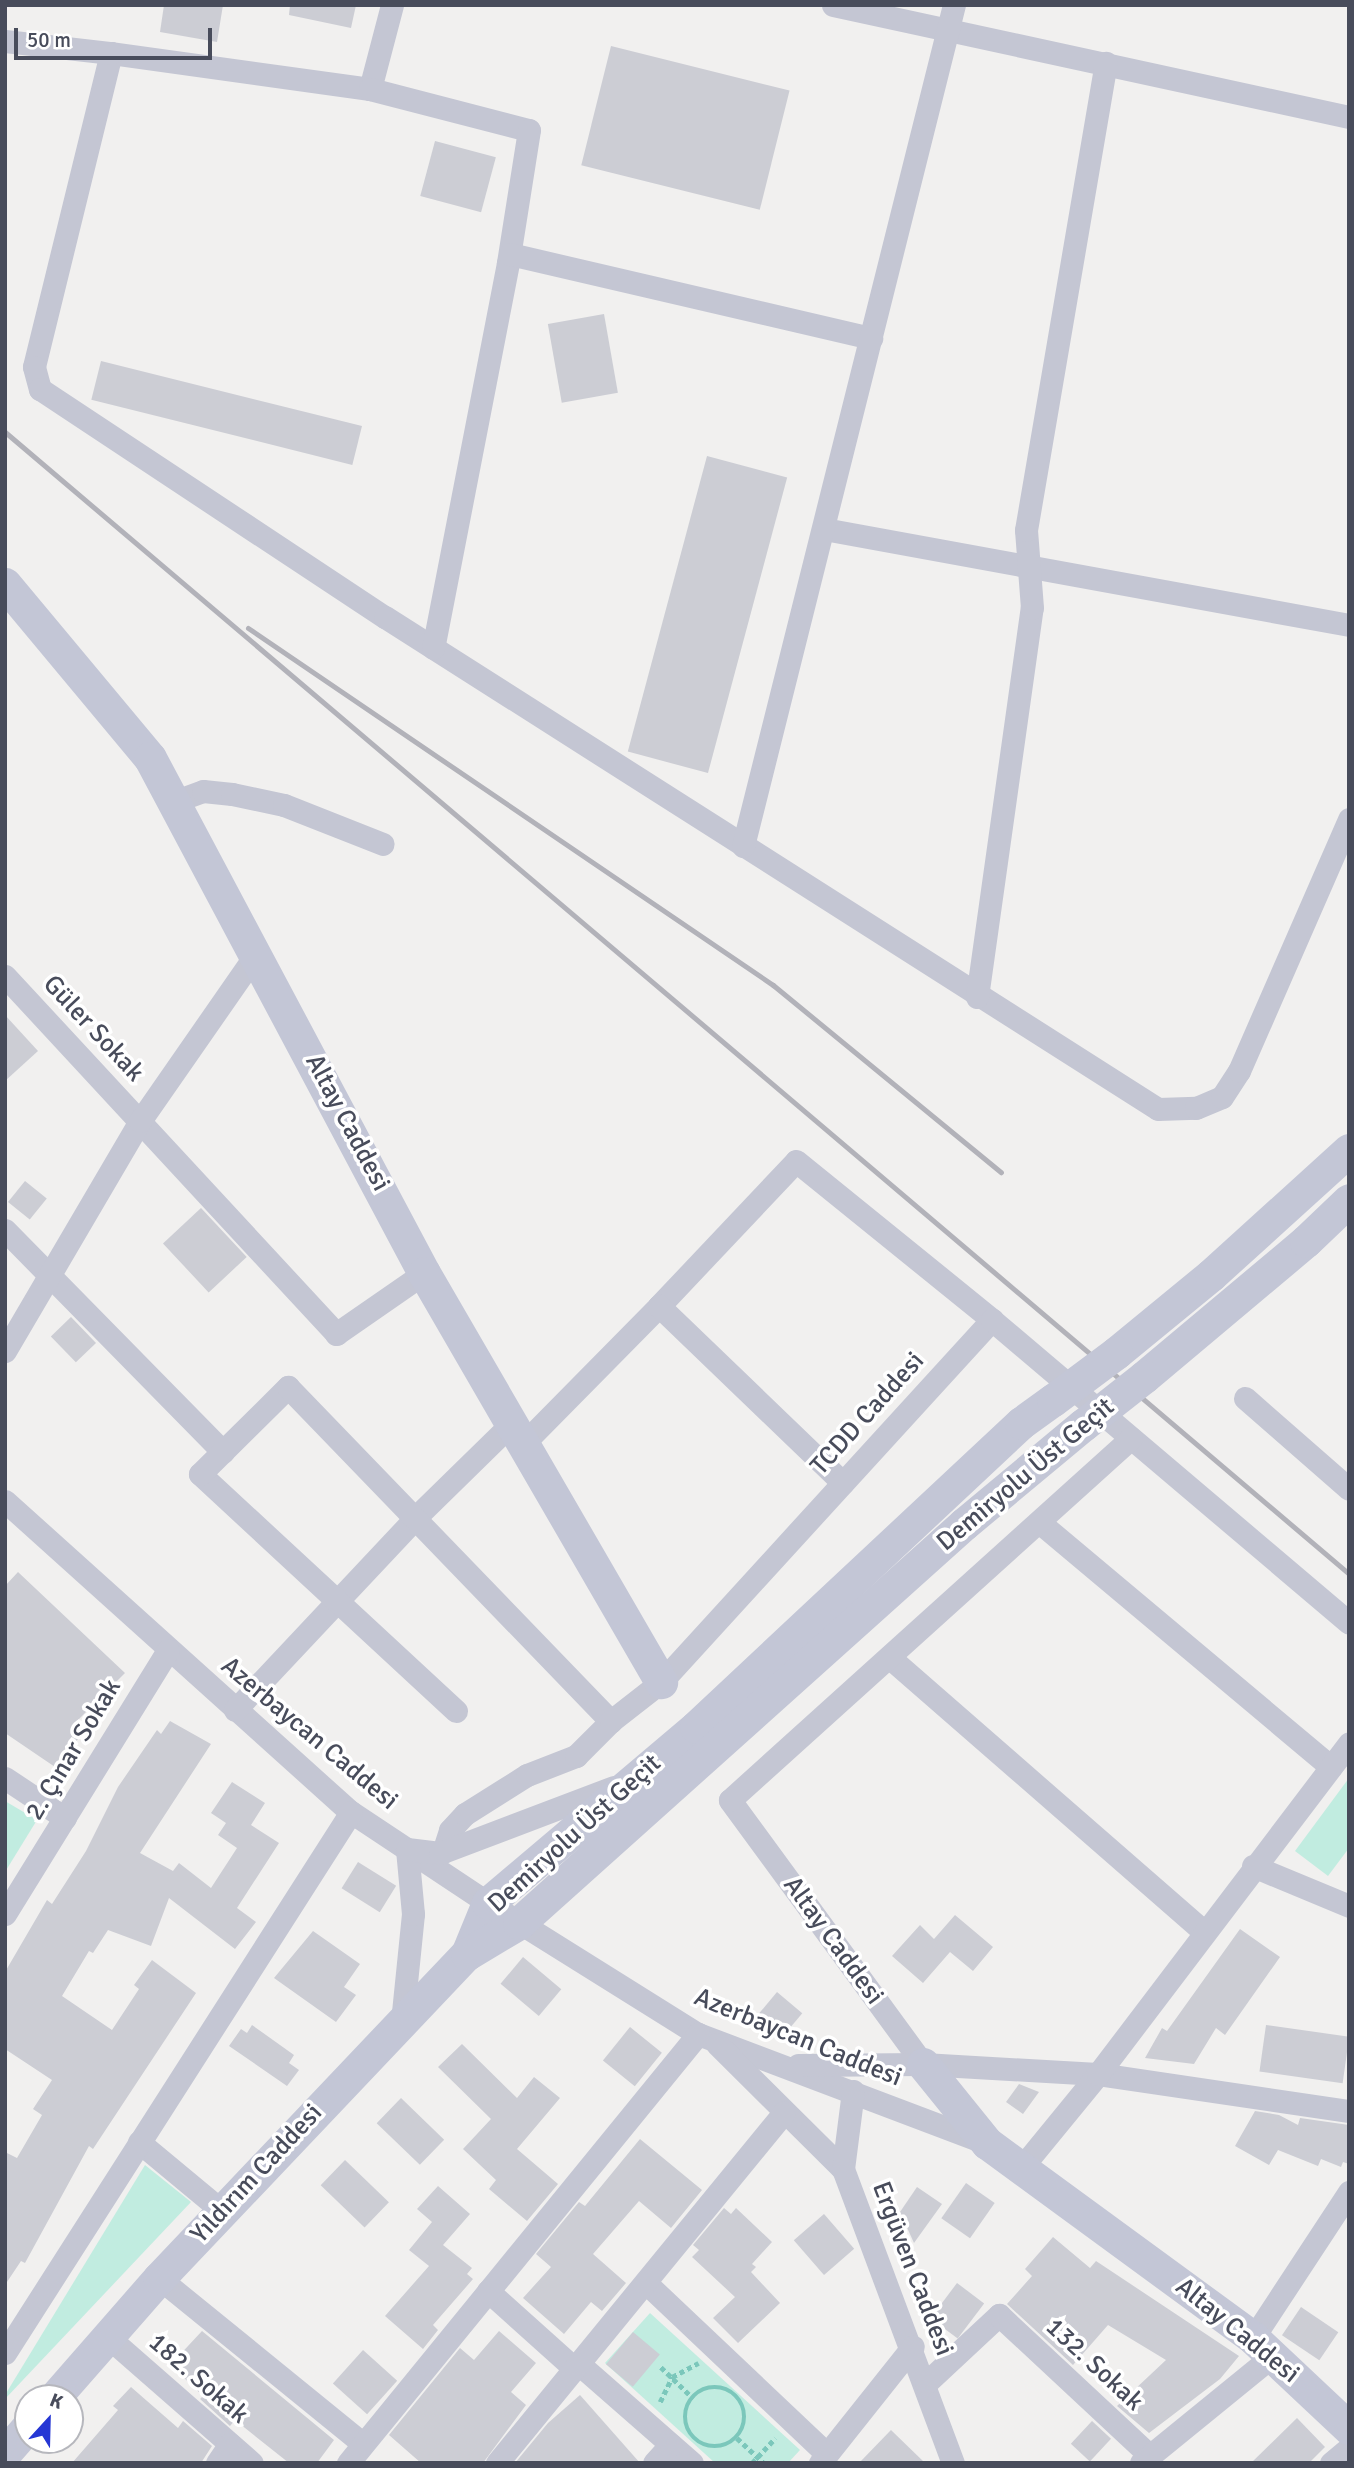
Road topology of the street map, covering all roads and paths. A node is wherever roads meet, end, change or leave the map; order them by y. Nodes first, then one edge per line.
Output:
1 (392, 5) edge
2 (833, 5) edge
3 (954, 5) edge
4 (947, 30) junction
5 (5, 41) edge
6 (111, 53) junction
7 (1105, 63) junction
8 (370, 89) junction
9 (1349, 117) edge
10 (510, 254) junction
11 (871, 338) junction
12 (824, 530) junction
13 (1029, 569) junction
14 (5, 584) edge
15 (1349, 625) edge
16 (433, 648) junction
17 (173, 802) junction
18 (1349, 819) edge
19 (383, 844) dead end
20 (743, 846) junction
21 (256, 954) junction
22 (5, 976) edge
23 (977, 997) junction
24 (139, 1121) junction
25 (1349, 1150) edge
26 (1349, 1200) edge
27 (5, 1230) edge
28 (424, 1273) junction
29 (50, 1274) junction
30 (659, 1306) junction
31 (992, 1320) junction
32 (5, 1351) edge
33 (1245, 1398) dead end
34 (515, 1436) junction
35 (1131, 1438) junction
36 (223, 1452) junction
37 (843, 1483) junction
38 (1349, 1489) edge
39 (5, 1501) edge
40 (415, 1518) junction
41 (1039, 1522) junction
42 (337, 1601) junction
43 (1349, 1623) edge
44 (168, 1650) junction
45 (889, 1657) junction
46 (660, 1682) junction
47 (235, 1710) junction
48 (456, 1711) dead end
49 (611, 1721) junction
50 (1349, 1744) edge
51 (656, 1763) junction
52 (1331, 1767) junction
53 (5, 1778) edge
54 (351, 1812) junction
55 (65, 1818) junction
56 (407, 1849) junction
57 (443, 1852) junction
58 (1253, 1866) junction
59 (1345, 1897) edge
60 (488, 1903) junction
61 (5, 1914) edge
62 (519, 1923) junction
63 (1204, 1932) junction
64 (467, 1954) junction
65 (402, 2022) junction
66 (705, 2037) junction
67 (923, 2064) junction
68 (782, 2065) junction
69 (1098, 2074) junction
70 (853, 2091) junction
71 (1349, 2111) edge
72 (783, 2112) junction
73 (139, 2142) junction
74 (987, 2143) junction
75 (1022, 2167) junction
76 (843, 2169) junction
77 (1349, 2192) edge
78 (222, 2211) junction
79 (159, 2278) junction
80 (646, 2283) junction
81 (488, 2291) junction
82 (108, 2337) junction
83 (7, 2345) edge
84 (913, 2346) junction
85 (1262, 2347) junction
86 (703, 2361) dead end
87 (577, 2367) junction
88 (661, 2367) dead end
89 (672, 2377) junction
90 (926, 2383) junction
91 (66, 2384) edge
92 (693, 2398) junction
93 (657, 2410) dead end
94 (788, 2418) junction
95 (1349, 2428) edge
96 (737, 2438) junction
97 (363, 2444) junction
98 (671, 2444) junction
99 (1349, 2448) edge
100 (223, 2453) edge
101 (757, 2456) junction
102 (824, 2458) edge
103 (1145, 2459) edge
104 (252, 2463) edge
105 (348, 2463) edge
106 (497, 2463) edge
107 (654, 2463) edge
108 (692, 2463) edge
109 (752, 2463) edge
110 (764, 2463) edge
111 (953, 2463) edge
112 (1331, 2463) edge

1 - 8 street
2 - 4 street
3 - 4 street
4 - 7 street
4 - 11 street
5 - 6 street
6 - 8 street
6 - 16 street
7 - 9 street
7 - 13 street
8 - 10 street
10 - 11 street
10 - 16 street
11 - 12 street
12 - 13 street
12 - 20 street
13 - 15 street
13 - 23 street
14 - 17 main road, Altay Caddesi
16 - 20 street
17 - 19 street
17 - 21 main road, Altay Caddesi
18 - 23 street
20 - 23 street
21 - 24 street
21 - 28 main road, Altay Caddesi
22 - 24 street, Güler Sokak
24 - 28 street, Güler Sokak
24 - 29 street
25 - 51 main road, Demiryolu Üst Geçit, bridge
26 - 62 main road, Demiryolu Üst Geçit, bridge
27 - 29 street
28 - 34 main road, Altay Caddesi
29 - 32 street
29 - 36 street
30 - 31 street
30 - 34 street
30 - 37 street
31 - 35 street
31 - 37 street, TCDD Caddesi
33 - 38 street
34 - 40 street
34 - 46 main road, Altay Caddesi
35 - 41 street, Altay Caddesi
35 - 43 street
36 - 40 street
36 - 42 street
37 - 46 street, TCDD Caddesi
39 - 44 street, Azerbaycan Caddesi
40 - 42 street
40 - 49 street
41 - 45 street, Altay Caddesi
41 - 52 street
42 - 47 street
42 - 48 street
44 - 47 street, Azerbaycan Caddesi
44 - 55 street, 2. Çınar Sokak
45 - 63 street
45 - 67 street, Altay Caddesi
46 - 49 street, TCDD Caddesi
47 - 54 street, Azerbaycan Caddesi
49 - 57 street, TCDD Caddesi
50 - 52 street
51 - 57 street
51 - 60 main road, Demiryolu Üst Geçit
52 - 58 street
53 - 55 street
54 - 56 street, Azerbaycan Caddesi
54 - 73 street
55 - 61 street, 2. Çınar Sokak
56 - 57 street
56 - 60 street, Azerbaycan Caddesi
56 - 65 street
58 - 59 street
58 - 63 street
60 - 62 street, Azerbaycan Caddesi
60 - 64 main road, Demiryolu Üst Geçit
62 - 64 main road, Demiryolu Üst Geçit
62 - 66 street, Azerbaycan Caddesi
63 - 69 street
64 - 65 main road, Yıldırım Caddesi
65 - 78 main road, Yıldırım Caddesi
66 - 68 street, Azerbaycan Caddesi
66 - 72 street
66 - 81 street
67 - 68 street
67 - 69 street
67 - 74 main road, Altay Caddesi
68 - 70 street, Azerbaycan Caddesi
69 - 71 street
69 - 75 street
70 - 74 street, Azerbaycan Caddesi
70 - 76 street, Ergüven Caddesi
72 - 76 street
72 - 80 street
73 - 78 street
73 - 83 street
74 - 75 main road, Altay Caddesi
75 - 85 main road, Altay Caddesi
76 - 84 street, Ergüven Caddesi
77 - 85 street
78 - 79 main road, Yıldırım Caddesi
79 - 82 main road, Yıldırım Caddesi
79 - 97 street
80 - 87 street
80 - 94 street
81 - 87 street
81 - 97 street
82 - 91 main road, Yıldırım Caddesi
82 - 100 street, 182. Sokak
84 - 90 street, Ergüven Caddesi
84 - 102 street
85 - 95 main road, Altay Caddesi
85 - 103 street
86 - 89 path
87 - 98 street
87 - 106 street
88 - 89 path
89 - 92 path
89 - 93 path
90 - 103 street, 132. Sokak
90 - 111 street, Ergüven Caddesi
92 - 96 path
92 - 96 path
94 - 101 path
94 - 102 street
96 - 101 path
97 - 105 street
98 - 107 street
98 - 108 street
99 - 112 street
100 - 104 street, 182. Sokak
101 - 109 path
101 - 110 path

